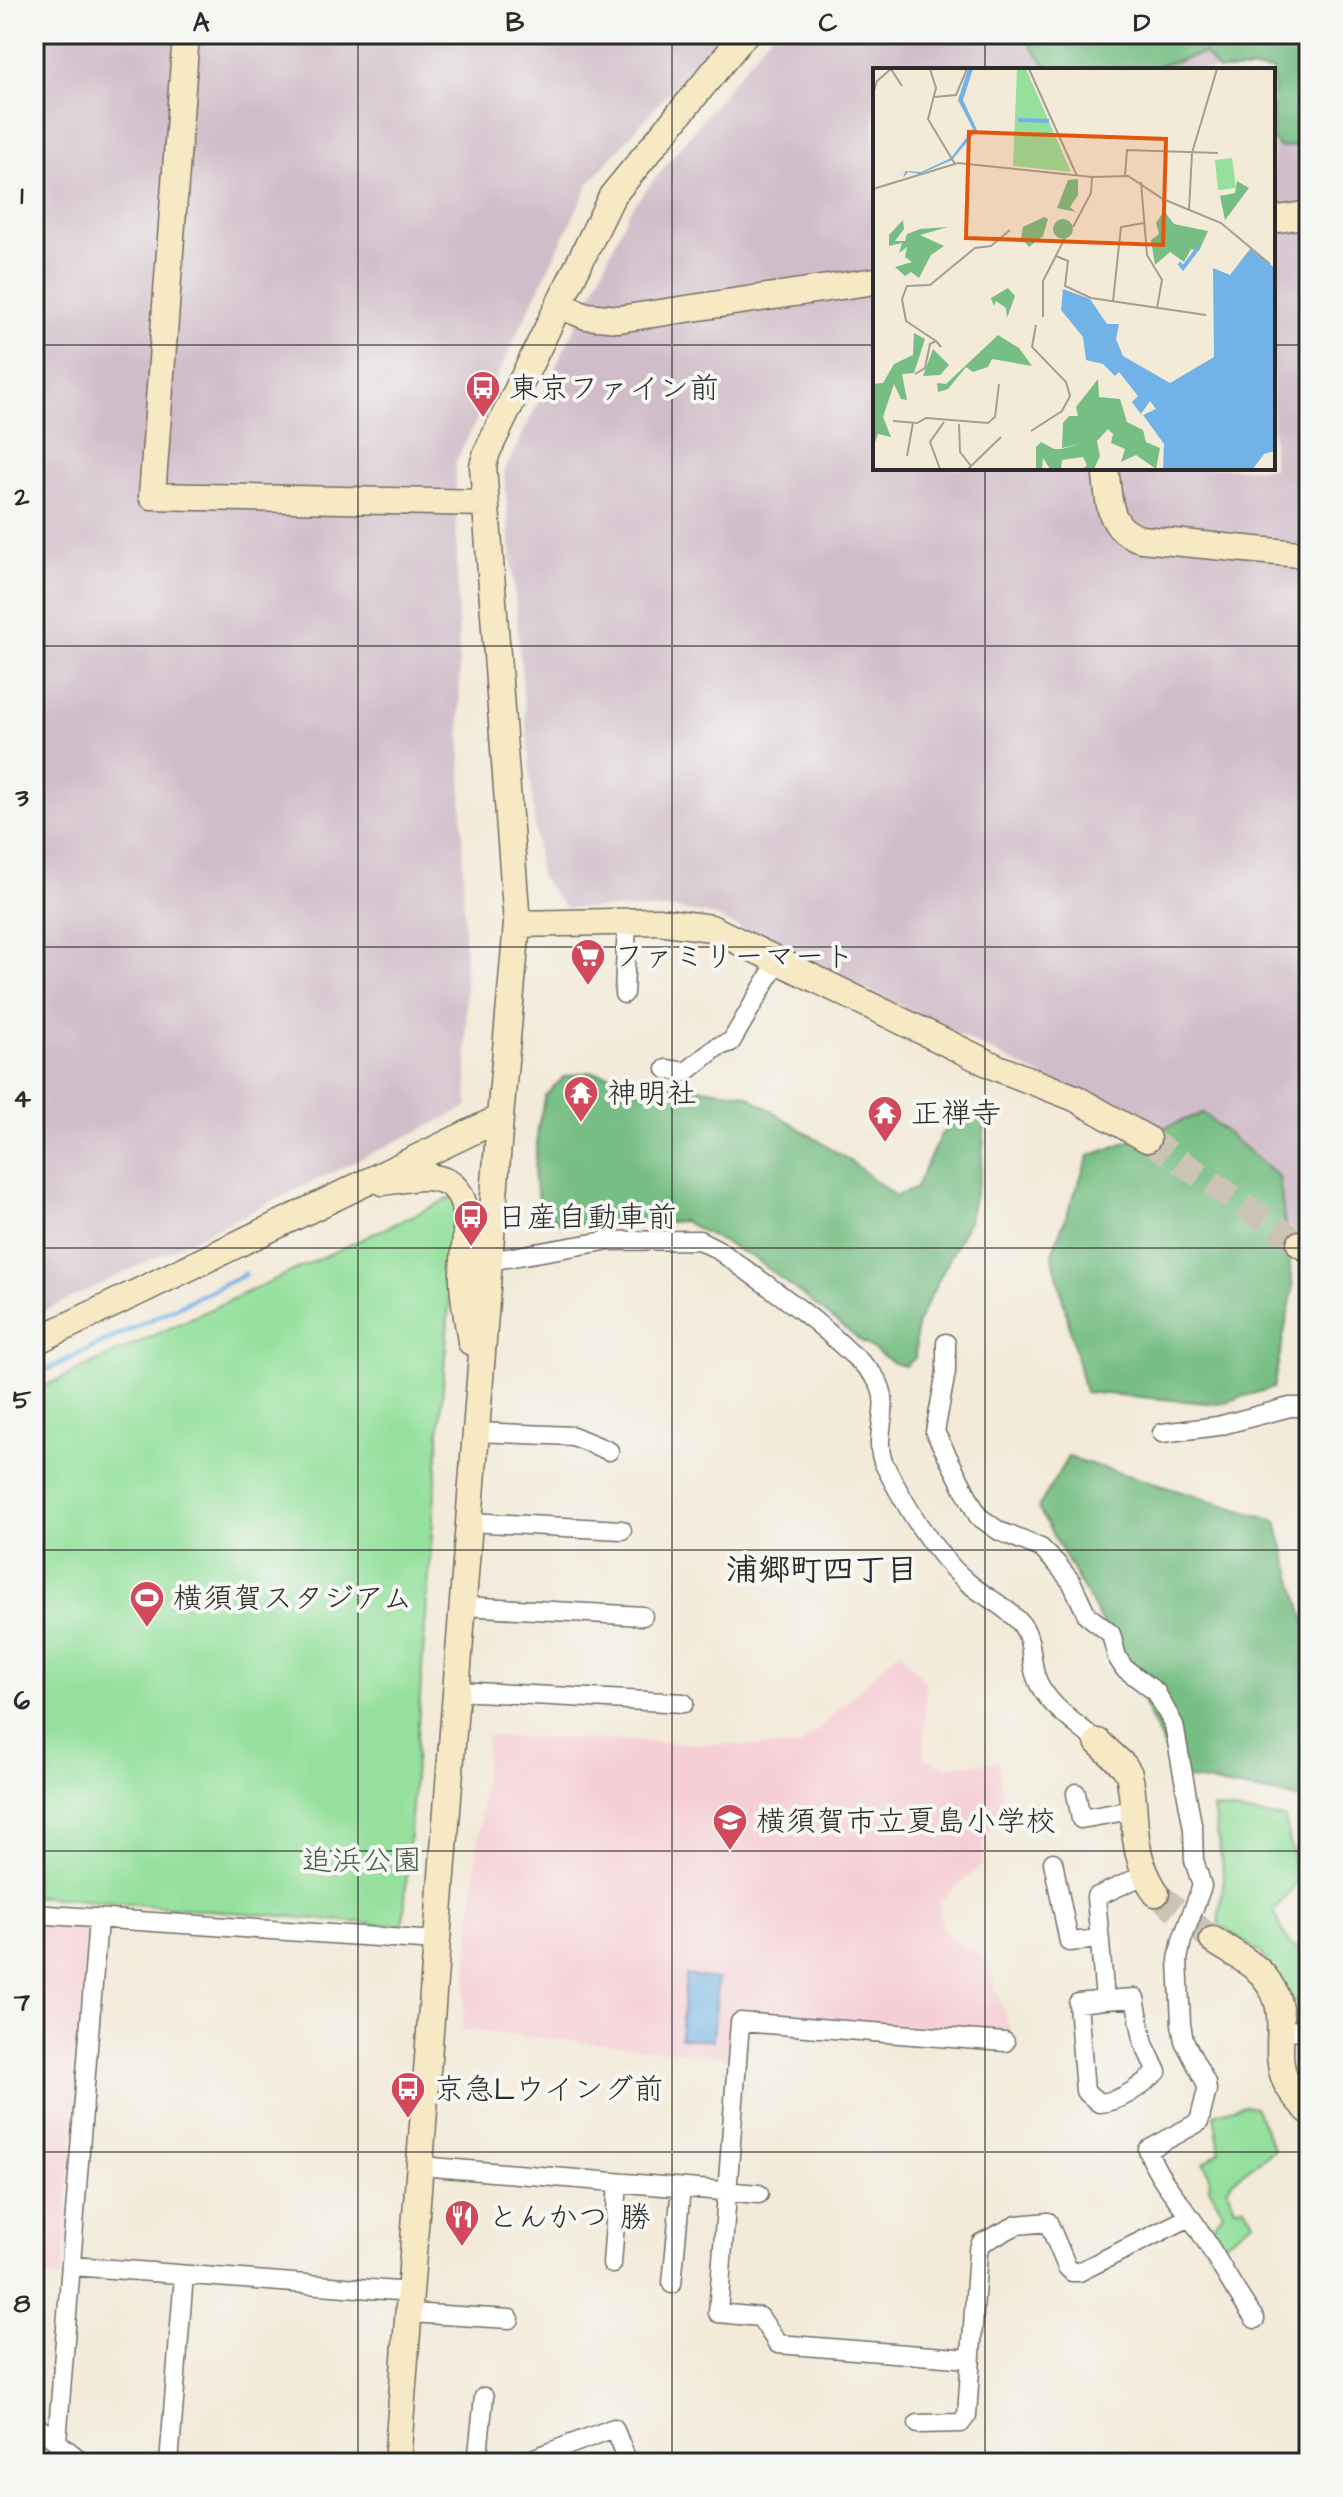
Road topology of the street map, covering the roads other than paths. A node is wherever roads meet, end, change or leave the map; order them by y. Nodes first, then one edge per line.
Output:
1 (186, 34) edge
2 (745, 34) edge
3 (1309, 214) edge
4 (1275, 220) edge
5 (873, 281) edge
6 (559, 305) junction
7 (1105, 470) edge
8 (485, 503) junction
9 (1309, 555) edge
10 (627, 922) junction
11 (517, 924) junction
12 (779, 959) junction
13 (624, 994) dead end
14 (666, 1069) dead end
15 (500, 1118) junction
16 (1147, 1139) tunnel mouth
17 (363, 1184) junction
18 (489, 1261) junction
19 (34, 1342) edge
20 (946, 1343) dead end
21 (478, 1401) junction
22 (1309, 1407) edge
23 (476, 1432) junction
24 (1162, 1433) dead end
25 (609, 1451) dead end
26 (469, 1522) junction
27 (622, 1530) dead end
28 (463, 1606) junction
29 (643, 1616) dead end
30 (456, 1691) junction
31 (684, 1703) dead end
32 (1098, 1742) joint
33 (1076, 1793) dead end
34 (1132, 1810) junction
35 (1053, 1862) dead end
36 (1150, 1884) joint
37 (34, 1914) edge
38 (98, 1920) junction
39 (1100, 1939) junction
40 (1213, 1940) tunnel mouth
41 (436, 1941) junction
42 (1105, 2000) junction
43 (1282, 2030) junction
44 (1309, 2031) edge
45 (1005, 2042) dead end
46 (1309, 2111) edge
47 (420, 2166) junction
48 (618, 2183) junction
49 (681, 2188) junction
50 (728, 2192) junction
51 (759, 2194) dead end
52 (1190, 2217) junction
53 (612, 2264) dead end
54 (73, 2266) junction
55 (184, 2275) junction
56 (672, 2284) dead end
57 (410, 2303) junction
58 (510, 2319) dead end
59 (1255, 2319) dead end
60 (970, 2359) junction
61 (484, 2397) dead end
62 (34, 2424) edge
63 (918, 2424) dead end
64 (57, 2442) junction
65 (84, 2463) edge
66 (169, 2463) edge
67 (397, 2463) edge
68 (477, 2463) edge
69 (521, 2463) edge
70 (628, 2463) edge

1 - 8 street
2 - 6 street
3 - 4 street
5 - 6 street
6 - 8 street
7 - 9 street
8 - 11 street
10 - 11 street
10 - 12 street
10 - 13 street
11 - 15 street
12 - 14 street
12 - 16 street
15 - 17 street
15 - 18 street
17 - 19 street
17 - 21 street
18 - 21 street
18 - 32 street
20 - 52 street
21 - 23 street
22 - 24 street
23 - 25 street
23 - 26 street
26 - 27 street
26 - 28 street
28 - 29 street
28 - 30 street
30 - 31 street
30 - 41 street
32 - 34 street
33 - 34 street
34 - 36 street
35 - 39 street
36 - 39 street
37 - 38 street
38 - 41 street
38 - 54 street
39 - 42 street
40 - 43 street
41 - 47 street
42 - 42 street
43 - 44 street
43 - 46 street
45 - 50 street
47 - 48 street
47 - 57 street
48 - 49 street
48 - 53 street
49 - 50 street
49 - 56 street
50 - 51 street
50 - 60 street
52 - 59 street
52 - 60 street
54 - 55 street
54 - 64 street
55 - 57 street
55 - 66 street
57 - 58 street
57 - 67 street
60 - 63 street
61 - 68 street
62 - 64 street
64 - 65 street
69 - 70 street

